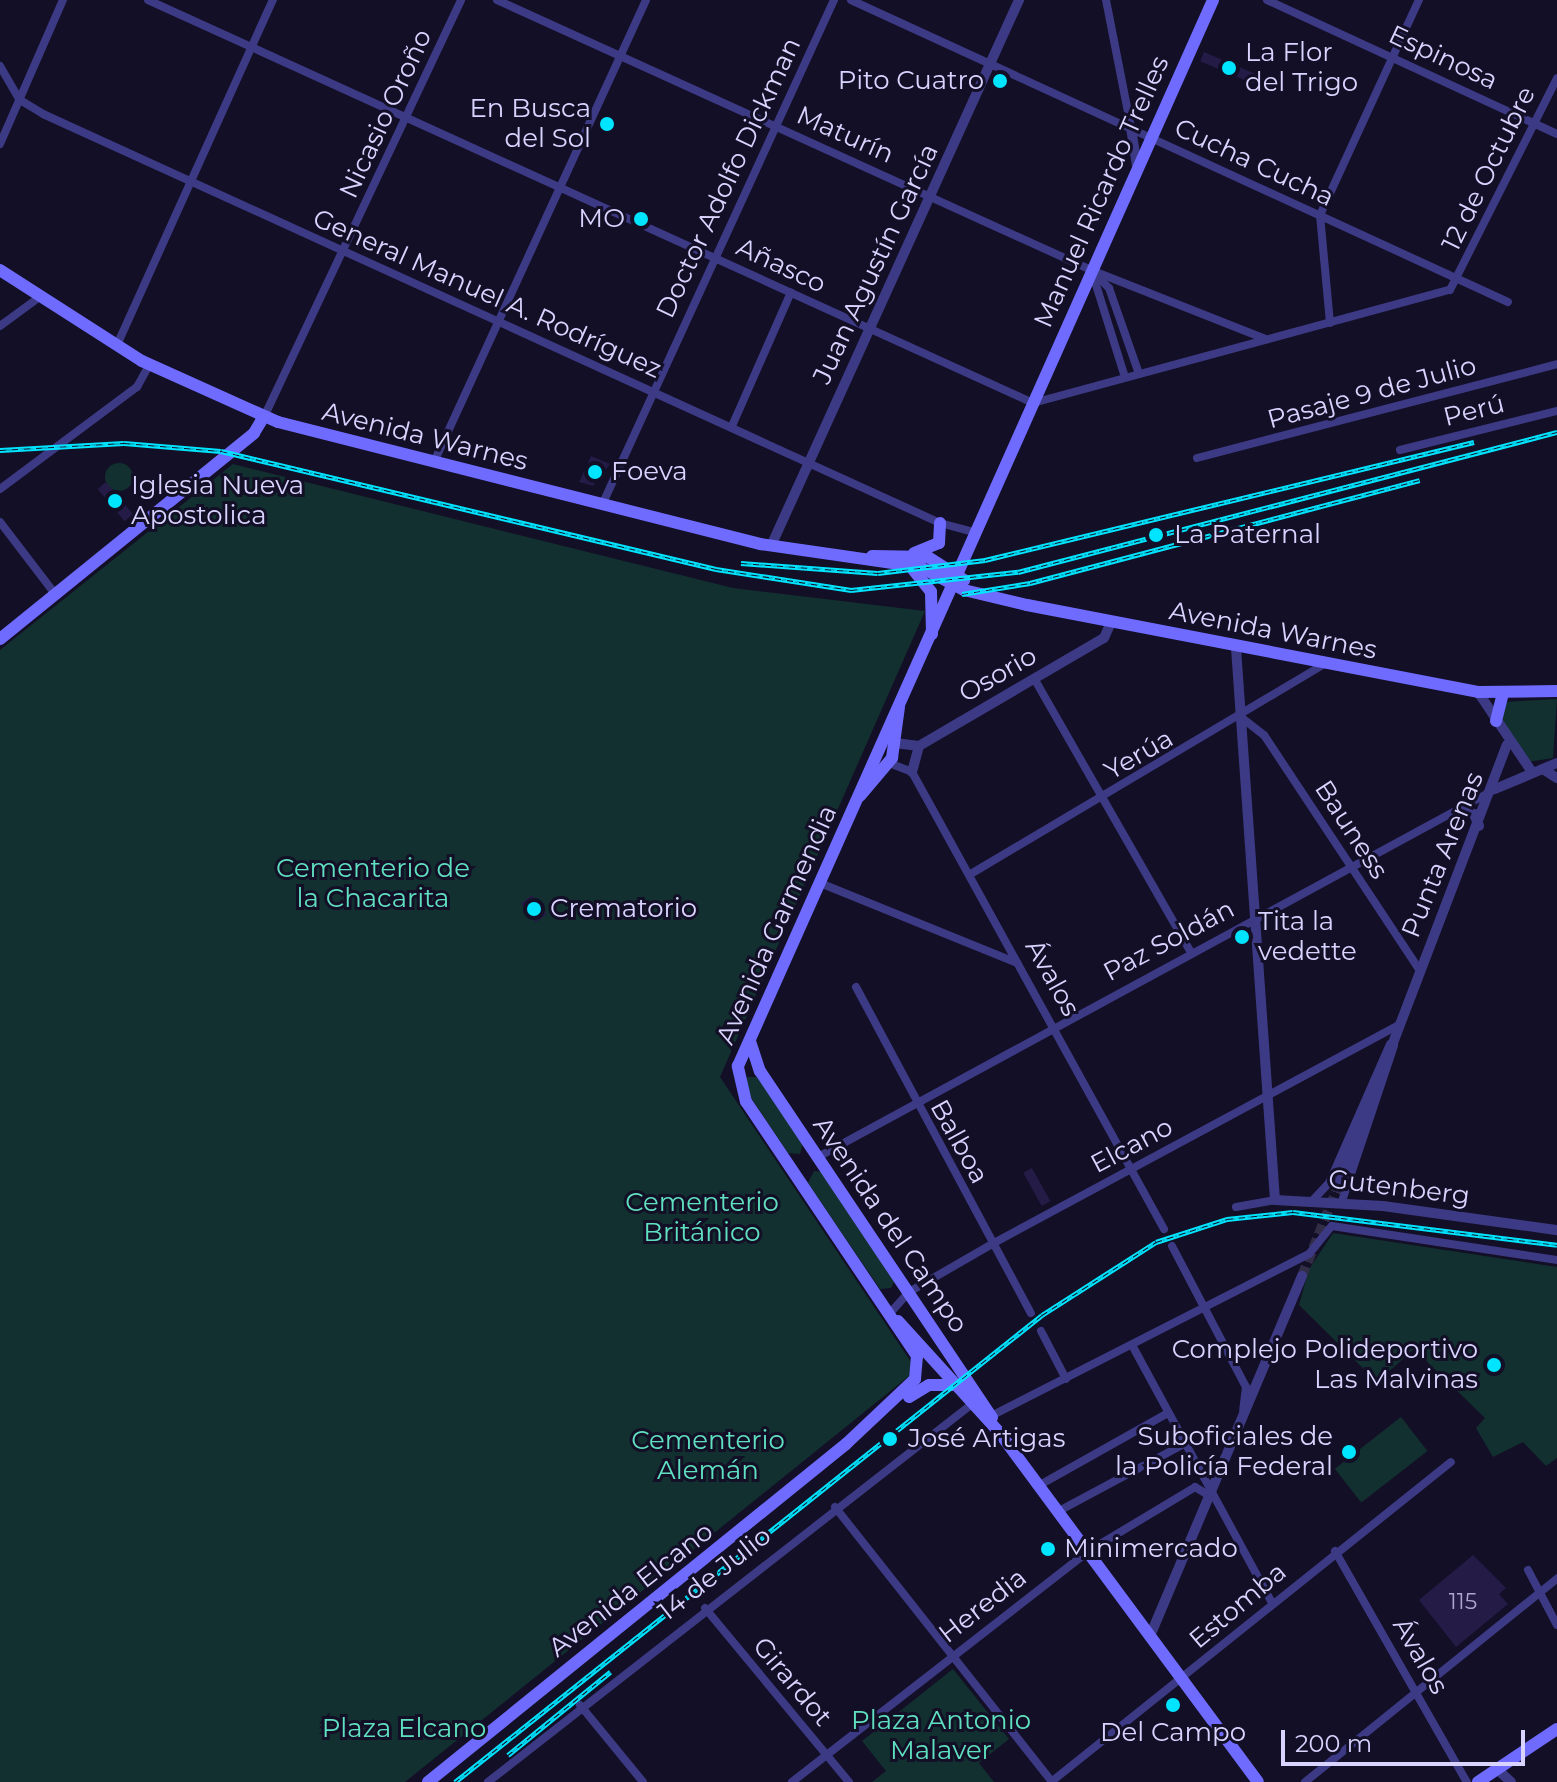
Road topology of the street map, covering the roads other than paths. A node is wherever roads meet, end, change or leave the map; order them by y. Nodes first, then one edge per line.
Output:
1 (63, 0) edge
2 (148, 0) edge
3 (273, 0) edge
4 (461, 0) edge
5 (497, 0) edge
6 (646, 0) edge
7 (834, 0) edge
8 (851, 0) edge
9 (1019, 0) edge
10 (1106, 0) edge
11 (1213, 0) edge
12 (1267, 0) edge
13 (1419, 0) edge
14 (251, 47) junction
15 (620, 55) junction
16 (1393, 57) junction
17 (992, 63) junction
18 (0, 66) edge
19 (1557, 78) edge
20 (20, 100) junction
21 (406, 118) junction
22 (1535, 124) junction
23 (775, 125) junction
24 (1131, 128) junction
25 (1557, 134) edge
26 (1150, 137) junction
27 (0, 144) edge
28 (1137, 166) junction
29 (189, 183) junction
30 (561, 188) junction
31 (931, 196) junction
32 (1320, 215) junction
33 (342, 254) junction
34 (714, 257) junction
35 (0, 270) edge
36 (1091, 270) junction
37 (1458, 278) junction
38 (791, 292) junction
39 (41, 296) junction
40 (1508, 302) dead end
41 (498, 322) junction
42 (1330, 323) junction
43 (0, 326) edge
44 (871, 330) junction
45 (1266, 340) junction
46 (117, 345) junction
47 (1557, 364) edge
48 (149, 365) junction
49 (1138, 371) junction
50 (1124, 374) junction
51 (654, 390) junction
52 (1033, 403) junction
53 (1557, 411) edge
54 (263, 418) junction
55 (732, 426) junction
56 (1400, 450) dead end
57 (1197, 458) dead end
58 (434, 462) junction
59 (809, 462) junction
60 (0, 489) edge
61 (602, 505) junction
62 (0, 522) edge
63 (940, 523) junction
64 (977, 533) junction
65 (771, 546) junction
66 (912, 560) junction
67 (958, 582) junction
68 (55, 594) junction
69 (982, 595) junction
70 (949, 603) junction
71 (1111, 622) junction
72 (932, 634) junction
73 (0, 639) edge
74 (1236, 648) junction
75 (1324, 664) junction
76 (1035, 680) junction
77 (1557, 691) edge
78 (1478, 692) junction
79 (1503, 693) junction
80 (899, 705) junction
81 (1242, 718) junction
82 (1496, 721) junction
83 (895, 743) junction
84 (1507, 745) junction
85 (919, 746) junction
86 (876, 748) junction
87 (889, 763) junction
88 (1557, 763) edge
89 (1538, 770) junction
90 (912, 772) junction
91 (1557, 778) edge
92 (1495, 789) junction
93 (1103, 799) junction
94 (856, 802) junction
95 (1458, 809) junction
96 (1479, 828) junction
97 (1351, 866) junction
98 (969, 875) junction
99 (820, 883) junction
100 (1256, 919) junction
101 (1191, 952) junction
102 (1017, 963) junction
103 (1420, 971) junction
104 (856, 987) dead end
105 (1399, 1025) junction
106 (1054, 1028) junction
107 (1394, 1037) junction
108 (750, 1041) junction
109 (738, 1066) joint
110 (1267, 1095) junction
111 (914, 1102) junction
112 (818, 1157) junction
113 (1131, 1169) junction
114 (793, 1171) junction
115 (1338, 1187) tunnel mouth
116 (1275, 1200) junction
117 (1313, 1200) junction
118 (1341, 1204) junction
119 (1236, 1207) dead end
120 (1164, 1229) dead end
121 (1557, 1230) edge
122 (992, 1244) junction
123 (1172, 1246) dead end
124 (1557, 1260) edge
125 (1302, 1276) tunnel mouth
126 (900, 1279) junction
127 (909, 1292) junction
128 (877, 1293) junction
129 (1205, 1307) junction
130 (1031, 1313) dead end
131 (893, 1315) junction
132 (1041, 1331) dead end
133 (940, 1340) junction
134 (1132, 1345) junction
135 (937, 1361) junction
136 (1066, 1379) junction
137 (917, 1384) junction
138 (958, 1385) junction
139 (972, 1404) junction
140 (1168, 1413) junction
141 (991, 1416) junction
142 (1243, 1417) junction
143 (999, 1432) junction
144 (1184, 1444) junction
145 (1451, 1462) dead end
146 (1038, 1486) junction
147 (1210, 1496) junction
148 (835, 1507) junction
149 (1057, 1512) junction
150 (1335, 1551) junction
151 (1087, 1552) junction
152 (1528, 1570) dead end
153 (1557, 1579) edge
154 (1540, 1592) junction
155 (1272, 1603) junction
156 (705, 1608) junction
157 (1557, 1625) edge
158 (1150, 1636) junction
159 (953, 1659) junction
160 (1182, 1679) junction
161 (1415, 1691) junction
162 (580, 1705) junction
163 (1557, 1729) edge
164 (827, 1755) junction
165 (1497, 1769) junction
166 (428, 1782) edge
167 (488, 1782) edge
168 (643, 1782) edge
169 (792, 1782) edge
170 (849, 1782) edge
171 (1052, 1782) edge
172 (1258, 1782) edge
173 (1305, 1782) edge
174 (1467, 1782) edge
175 (1478, 1782) edge
176 (1511, 1782) edge

1 - 20 street
2 - 14 street, Añasco
3 - 14 street
4 - 21 street, Nicasio Oroño
5 - 15 street, Maturín
6 - 15 street
7 - 23 street, Doctor Adolfo Dickman
8 - 17 street, Cucha Cucha
9 - 17 street, Juan Agustín García
10 - 24 street
11 - 26 main road, Manuel Ricardo Trelles
12 - 16 street, Espinosa
13 - 16 street
14 - 21 street, Añasco
14 - 29 street
15 - 23 street, Maturín
15 - 30 street
16 - 22 street, Espinosa
16 - 32 street
17 - 24 street, Cucha Cucha
17 - 31 street, Juan Agustín García
18 - 20 street
19 - 22 street, 12 de Octubre
20 - 27 street
20 - 29 street, General Manuel A. Rodríguez
21 - 30 street, Añasco
21 - 33 street, Nicasio Oroño
22 - 25 street, Espinosa
22 - 37 street, 12 de Octubre
23 - 31 street, Maturín
23 - 34 street, Doctor Adolfo Dickman
24 - 26 street, Cucha Cucha
24 - 28 street
26 - 28 main road, Manuel Ricardo Trelles
26 - 32 street, Cucha Cucha
28 - 36 main road, Manuel Ricardo Trelles
29 - 33 street, General Manuel A. Rodríguez
29 - 46 street
30 - 34 street, Añasco
30 - 41 street
31 - 36 street, Maturín
31 - 44 street, Juan Agustín García
32 - 37 street, Cucha Cucha
32 - 42 street
33 - 41 street, General Manuel A. Rodríguez
33 - 54 street, Nicasio Oroño
34 - 38 street, Añasco
34 - 51 street, Doctor Adolfo Dickman
35 - 39 main road, Avenida Warnes
36 - 45 street, Maturín
36 - 49 street
36 - 50 street
36 - 52 main road, Manuel Ricardo Trelles
37 - 40 street, Cucha Cucha
37 - 42 street
38 - 44 street, Añasco
38 - 55 street
39 - 43 street
39 - 46 main road, Avenida Warnes
41 - 51 street, General Manuel A. Rodríguez
41 - 58 street
42 - 45 street
44 - 52 street, Añasco
44 - 59 street, Juan Agustín García
45 - 49 street
46 - 48 main road, Avenida Warnes
47 - 57 street, Pasaje 9 de Julio
48 - 54 main road, Avenida Warnes
48 - 60 street
49 - 50 street
50 - 52 street
51 - 55 street, General Manuel A. Rodríguez
51 - 61 street, Doctor Adolfo Dickman
52 - 64 main road, Manuel Ricardo Trelles
53 - 56 street, Perú
54 - 58 main road, Avenida Warnes
54 - 68 main road
55 - 59 street, General Manuel A. Rodríguez
58 - 61 main road, Avenida Warnes
59 - 63 street, General Manuel A. Rodríguez
59 - 65 street, Juan Agustín García
61 - 65 main road, Avenida Warnes
62 - 68 street
63 - 64 street, General Manuel A. Rodríguez
63 - 66 main road
64 - 67 main road, Avenida Garmendia
65 - 66 main road, Avenida Warnes
66 - 67 main road, Avenida Warnes
66 - 72 main road
67 - 69 main road, Avenida Warnes
67 - 70 main road, Avenida Garmendia
68 - 73 main road
69 - 70 main road
69 - 71 main road, Avenida Warnes
70 - 72 main road, Avenida Garmendia
71 - 74 main road, Avenida Warnes
71 - 76 street, Osorio
72 - 80 main road, Avenida Garmendia
74 - 75 main road, Avenida Warnes
74 - 81 street
75 - 78 main road, Avenida Warnes
75 - 81 street, Yerúa
76 - 85 street, Osorio
76 - 93 street
77 - 79 main road, Avenida Warnes
78 - 79 main road, Avenida Warnes
78 - 82 street, Punta Arenas
79 - 82 main road
80 - 83 main road, Avenida Garmendia
80 - 86 main road, Avenida Garmendia
81 - 93 street, Yerúa
81 - 97 street, Bauness
81 - 100 street
82 - 84 street, Punta Arenas
83 - 85 street
83 - 86 main road
83 - 87 main road, Avenida Garmendia
84 - 89 street
84 - 92 street, Punta Arenas
85 - 90 street
86 - 87 main road
86 - 94 main road, Avenida Garmendia
87 - 90 street
87 - 94 main road, Avenida Garmendia
88 - 89 street, Paz Soldán
89 - 91 street
89 - 92 street, Paz Soldán
90 - 98 street, Ávalos
92 - 95 street, Paz Soldán
92 - 96 street, Punta Arenas
93 - 98 street, Yerúa
93 - 101 street
94 - 99 main road, Avenida Garmendia
95 - 96 street
95 - 97 street, Paz Soldán
96 - 103 street, Punta Arenas
97 - 100 street, Paz Soldán
97 - 103 street, Bauness
98 - 102 street, Ávalos
99 - 102 street
99 - 108 main road, Avenida Garmendia
100 - 101 street, Paz Soldán
100 - 110 street
101 - 106 street, Paz Soldán
102 - 106 street, Ávalos
103 - 105 street, Punta Arenas
104 - 111 street, Balboa
105 - 107 street, Punta Arenas
105 - 110 street, Elcano
106 - 111 street, Paz Soldán
106 - 113 street, Ávalos
107 - 115 street, Punta Arenas
107 - 117 street, Punta Arenas
107 - 118 street, Punta Arenas
108 - 109 main road, Avenida Garmendia
108 - 112 main road, Avenida del Campo
109 - 114 main road, Avenida del Campo
110 - 113 street, Elcano
110 - 116 street
111 - 112 street, Paz Soldán
111 - 122 street, Balboa
112 - 114 main road
112 - 126 main road, Avenida del Campo
113 - 120 street, Ávalos
113 - 122 street, Elcano
114 - 128 main road, Avenida del Campo
116 - 117 street, Gutenberg
116 - 119 street, Gutenberg
117 - 118 street, Gutenberg
118 - 121 street, Gutenberg
122 - 127 street, Elcano
122 - 130 street, Balboa
123 - 129 street
124 - 129 street, Gutenberg
125 - 142 street
126 - 127 main road, Avenida del Campo
126 - 128 main road
127 - 131 street, Elcano
127 - 133 main road, Avenida del Campo
128 - 131 main road, Avenida del Campo
129 - 134 street
129 - 142 street
131 - 135 main road, Avenida del Campo
131 - 137 main road, Avenida del Campo
132 - 136 street
133 - 135 main road
133 - 141 main road, Avenida del Campo
134 - 136 street
134 - 140 street
135 - 137 main road, Avenida Elcano
135 - 138 main road, Avenida del Campo
136 - 141 street
137 - 138 main road
137 - 166 main road, Avenida Elcano
138 - 139 main road, Avenida del Campo
139 - 143 main road, Avenida del Campo
139 - 148 street, 14 de Julio
140 - 144 street
140 - 146 street
141 - 143 main road, Avenida del Campo
142 - 147 street
143 - 146 main road, Avenida del Campo
144 - 147 street
144 - 149 street
145 - 150 street, Estomba
146 - 149 main road, Avenida del Campo
147 - 151 street, Heredia
147 - 155 street
147 - 158 street
148 - 156 street, 14 de Julio
148 - 159 street
149 - 151 main road, Avenida del Campo
150 - 155 street, Estomba
150 - 161 street, Ávalos
151 - 158 main road, Avenida del Campo
151 - 159 street, Heredia
152 - 154 street
153 - 154 street
154 - 157 street
154 - 161 street
155 - 160 street, Estomba
156 - 162 street, 14 de Julio
156 - 164 street, Girardot
158 - 160 main road, Avenida del Campo
159 - 164 street, Heredia
159 - 171 street
160 - 171 street, Estomba
160 - 172 main road, Avenida del Campo
161 - 173 street
161 - 174 street, Ávalos
162 - 167 street, 14 de Julio
162 - 168 street
163 - 165 main road
164 - 169 street, Heredia
164 - 170 street, Girardot
165 - 175 main road
165 - 176 street

